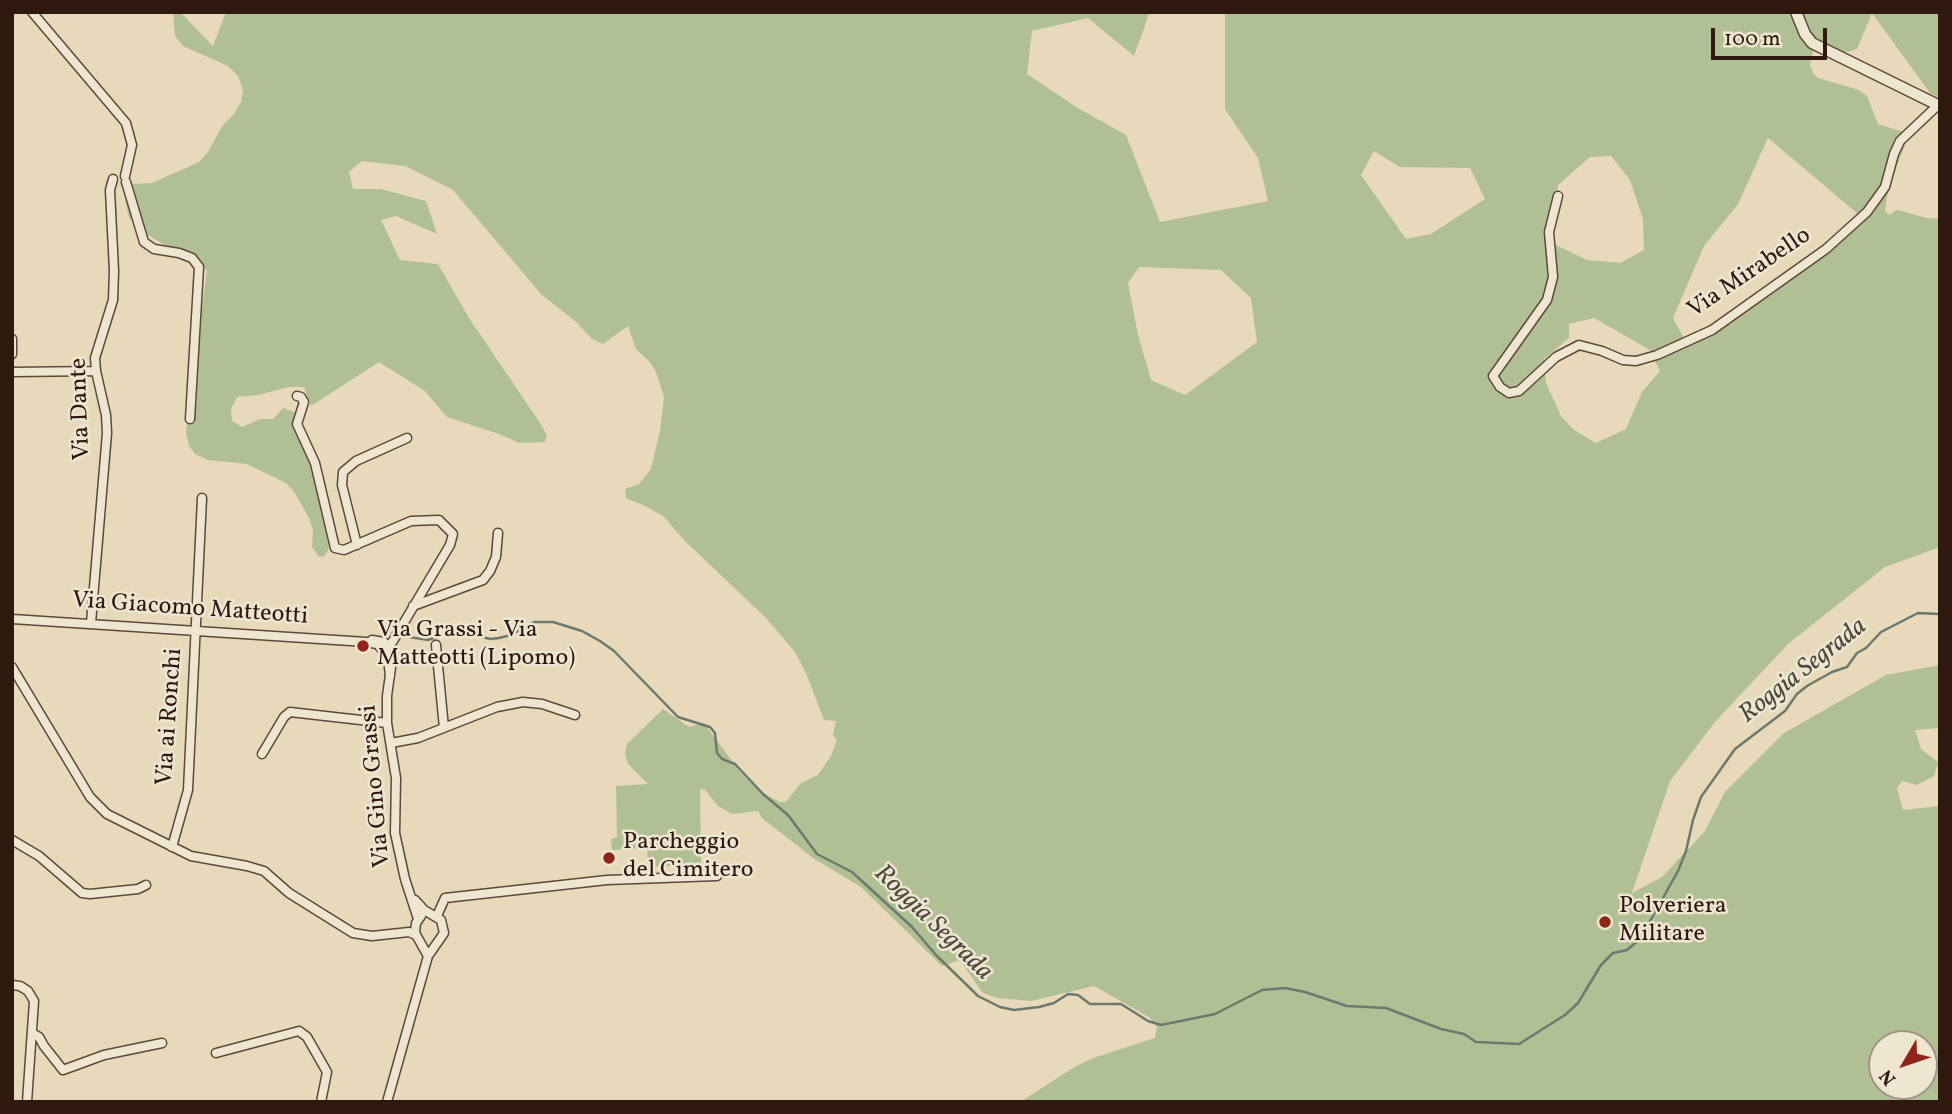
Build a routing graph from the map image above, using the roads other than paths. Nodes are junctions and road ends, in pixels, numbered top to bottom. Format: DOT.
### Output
graph roads {
  1 [pos="32,12"];
  2 [pos="1796,12"];
  3 [pos="1939,106"];
  4 [pos="121,182"];
  5 [pos="1558,196"];
  6 [pos="12,339"];
  7 [pos="12,354"];
  8 [pos="96,371"];
  9 [pos="12,372"];
  10 [pos="297,396"];
  11 [pos="190,419"];
  12 [pos="407,438"];
  13 [pos="202,498"];
  14 [pos="498,533"];
  15 [pos="357,545"];
  16 [pos="413,606"];
  17 [pos="12,619"];
  18 [pos="92,623"];
  19 [pos="196,630"];
  20 [pos="436,645"];
  21 [pos="387,649"];
  22 [pos="12,667"];
  23 [pos="575,715"];
  24 [pos="387,723"];
  25 [pos="444,728"];
  26 [pos="391,743"];
  27 [pos="262,754"];
  28 [pos="12,840"];
  29 [pos="172,847"];
  30 [pos="717,876"];
  31 [pos="146,885"];
  32 [pos="410,891"];
  33 [pos="434,915"];
  34 [pos="418,919"];
  35 [pos="415,934"];
  36 [pos="436,942"];
  37 [pos="428,956"];
  38 [pos="12,985"];
  39 [pos="32,1033"];
  40 [pos="162,1043"];
  41 [pos="216,1053"];
  42 [pos="27,1102"];
  43 [pos="321,1102"];
  44 [pos="387,1102"];
  1 -- 4 [label="street"];
  2 -- 3 [label="street, Via Mirabello"];
  3 -- 5 [label="street, Via Mirabello"];
  4 -- 8 [label="street, Via Dante"];
  4 -- 11 [label="street"];
  6 -- 7 [label="street"];
  8 -- 9 [label="street"];
  8 -- 18 [label="street, Via Dante"];
  10 -- 15 [label="street"];
  12 -- 15 [label="street"];
  13 -- 19 [label="street, Via ai Ronchi"];
  14 -- 16 [label="street"];
  15 -- 16 [label="street"];
  16 -- 21 [label="street"];
  17 -- 18 [label="street, Via Giacomo Matteotti"];
  18 -- 19 [label="street, Via Giacomo Matteotti"];
  19 -- 21 [label="street, Via Giacomo Matteotti"];
  19 -- 29 [label="street, Via ai Ronchi"];
  20 -- 25 [label="street"];
  21 -- 24 [label="street, Via Gino Grassi"];
  22 -- 29 [label="street"];
  23 -- 25 [label="street"];
  24 -- 26 [label="street, Via Gino Grassi"];
  24 -- 27 [label="street"];
  25 -- 26 [label="street"];
  26 -- 32 [label="street, Via Gino Grassi"];
  28 -- 31 [label="street"];
  29 -- 35 [label="street"];
  30 -- 33 [label="street"];
  32 -- 33 [label="street, Via Gino Grassi"];
  32 -- 34 [label="street, Via Gino Grassi"];
  33 -- 34 [label="street"];
  33 -- 36 [label="street"];
  34 -- 35 [label="street"];
  35 -- 36 [label="street"];
  35 -- 37 [label="street"];
  36 -- 37 [label="street"];
  37 -- 44 [label="street"];
  38 -- 39 [label="street"];
  39 -- 40 [label="street"];
  39 -- 42 [label="street"];
  41 -- 43 [label="street"];
}
